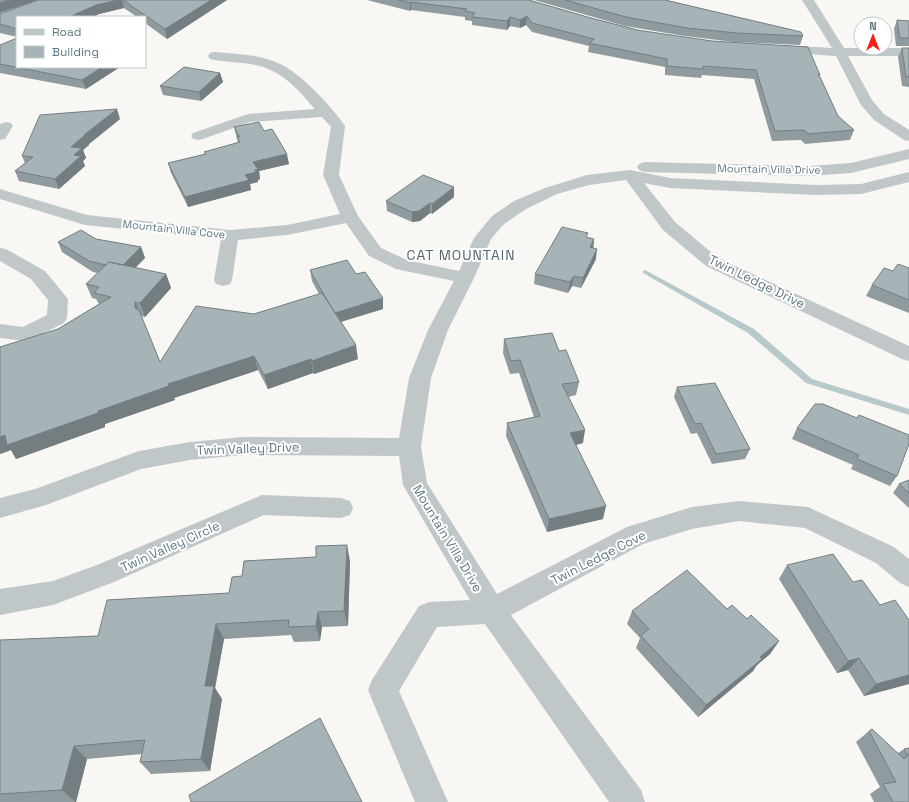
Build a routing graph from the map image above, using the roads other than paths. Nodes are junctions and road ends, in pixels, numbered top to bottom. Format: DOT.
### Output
graph roads {
  1 [pos="808,0"];
  2 [pos="767,48"];
  3 [pos="840,52"];
  4 [pos="909,52"];
  5 [pos="214,56"];
  6 [pos="326,112"];
  7 [pos="198,136"];
  8 [pos="909,136"];
  9 [pos="909,154"];
  10 [pos="630,175"];
  11 [pos="909,177"];
  12 [pos="0,194"];
  13 [pos="350,217"];
  14 [pos="230,235"];
  15 [pos="0,253"];
  16 [pos="465,278"];
  17 [pos="223,280"];
  18 [pos="0,331"];
  19 [pos="909,354"];
  20 [pos="409,447"];
  21 [pos="0,508"];
  22 [pos="341,508"];
  23 [pos="909,575"];
  24 [pos="0,602"];
  25 [pos="492,611"];
  26 [pos="432,802"];
  27 [pos="629,802"];
  1 -- 3 [label="street"];
  2 -- 3 [label="street"];
  3 -- 4 [label="street"];
  3 -- 8 [label="street"];
  5 -- 6 [label="street"];
  6 -- 7 [label="street"];
  6 -- 13 [label="street"];
  9 -- 10 [label="street, Mountain Villa Drive"];
  10 -- 11 [label="street, Mountain Villa Drive"];
  10 -- 16 [label="street, Mountain Villa Drive"];
  10 -- 19 [label="street, Twin Ledge Drive"];
  12 -- 14 [label="street, Mountain Villa Cove"];
  13 -- 14 [label="street, Mountain Villa Cove"];
  13 -- 16 [label="street"];
  14 -- 17 [label="street"];
  15 -- 18 [label="street"];
  16 -- 20 [label="street, Mountain Villa Drive"];
  20 -- 21 [label="street, Twin Valley Drive"];
  20 -- 25 [label="street, Mountain Villa Drive"];
  22 -- 24 [label="street, Twin Valley Circle"];
  23 -- 25 [label="street, Twin Ledge Cove"];
  25 -- 26 [label="street"];
  25 -- 27 [label="street, Mountain Villa Drive"];
}
